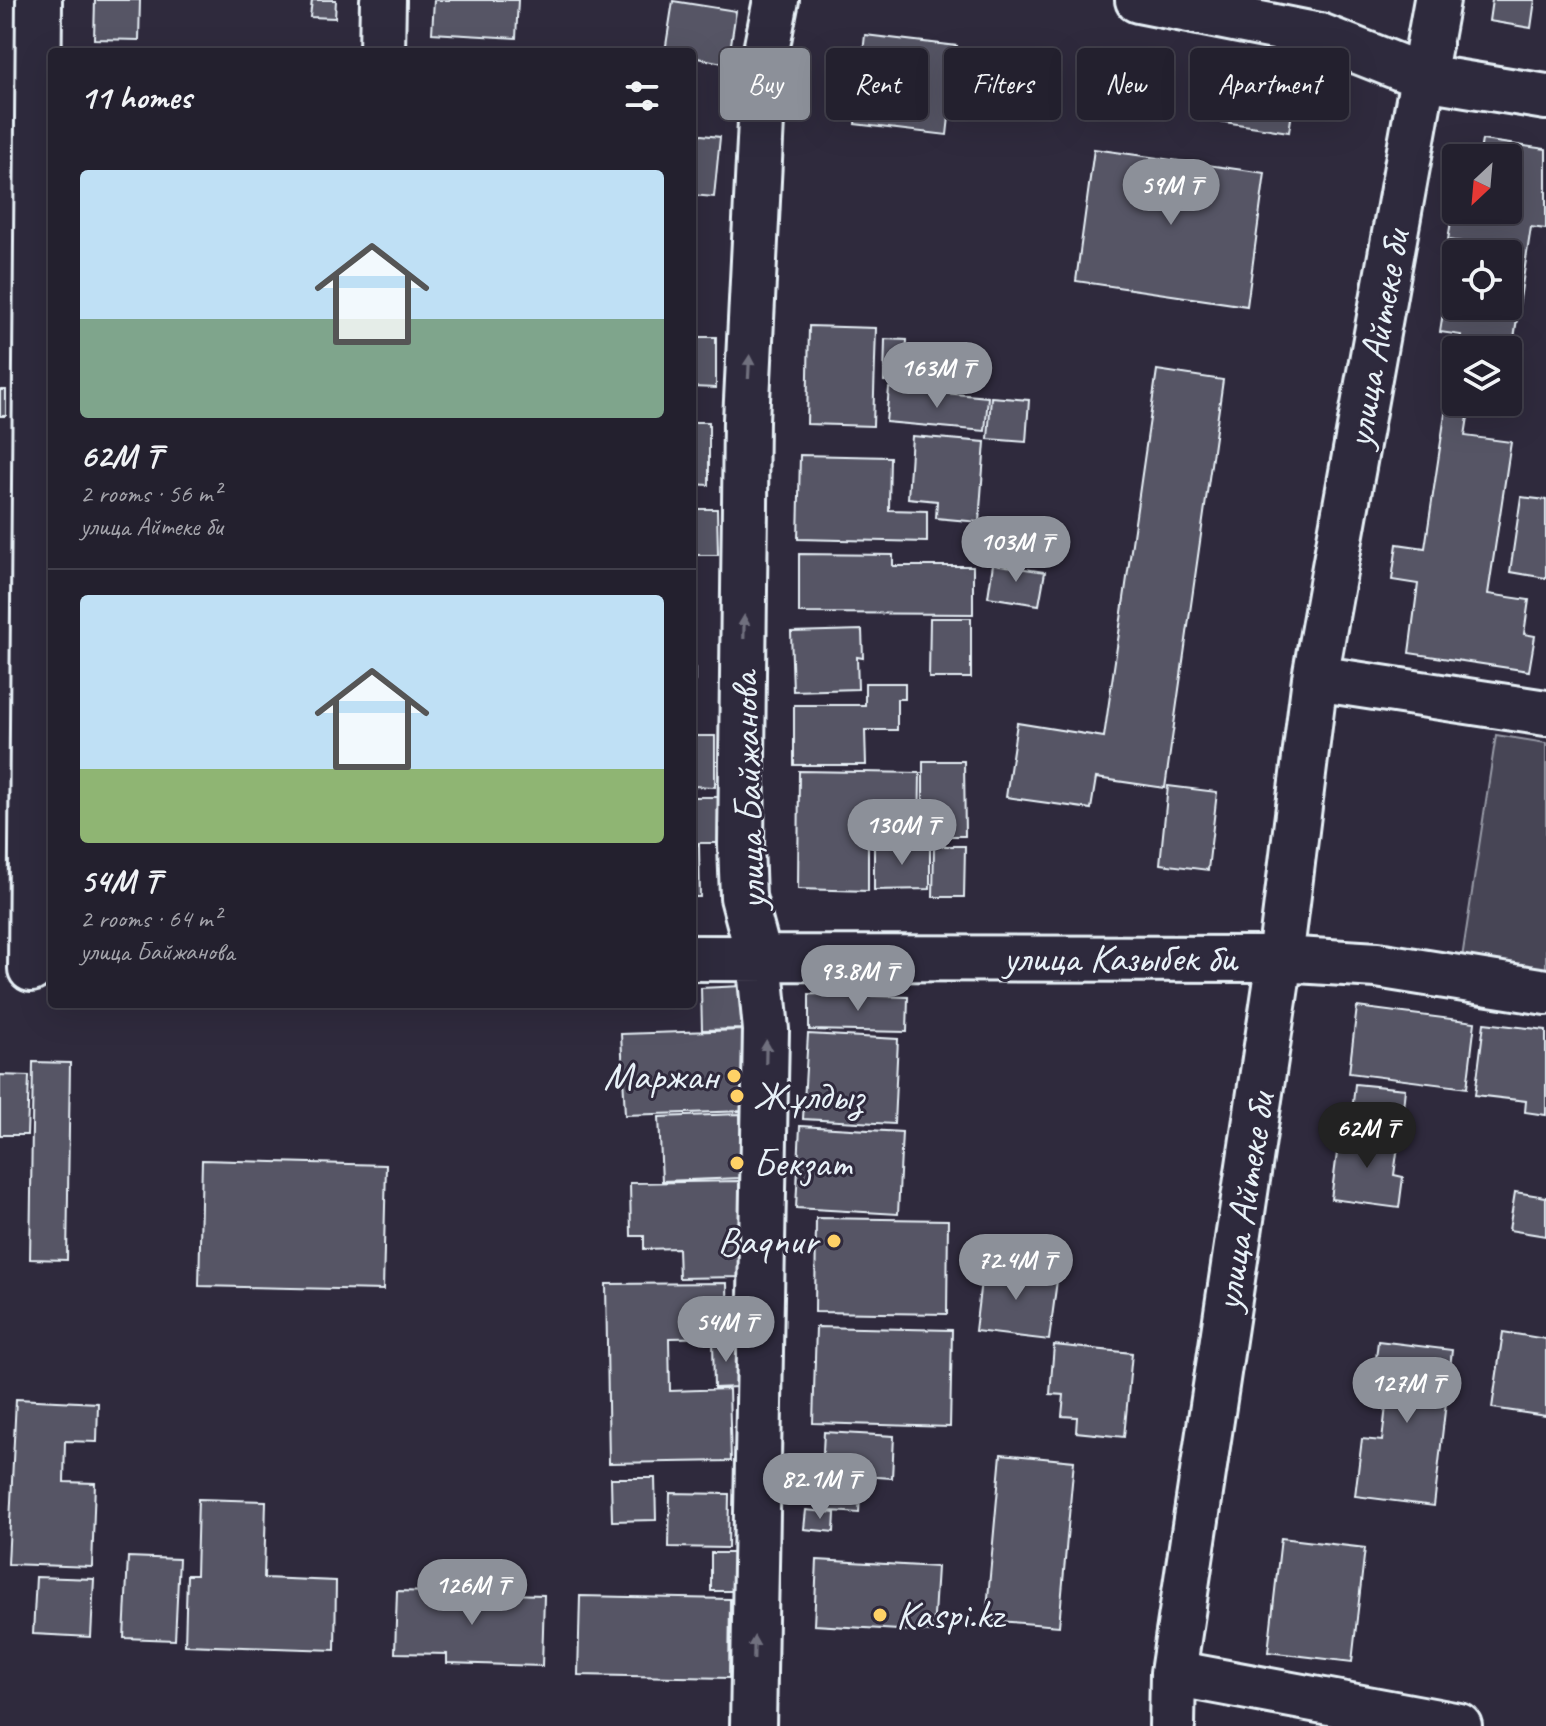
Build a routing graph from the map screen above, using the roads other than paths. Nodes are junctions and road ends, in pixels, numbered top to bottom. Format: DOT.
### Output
graph roads {
  1 [pos="39,0"];
  2 [pos="383,0"];
  3 [pos="776,0"];
  4 [pos="1138,0"];
  5 [pos="1437,0"];
  6 [pos="382,48"];
  7 [pos="1424,77"];
  8 [pos="1546,97"];
  9 [pos="1315,678"];
  10 [pos="1546,713"];
  11 [pos="759,957"];
  12 [pos="696,958"];
  13 [pos="1280,959"];
  14 [pos="28,969"];
  15 [pos="1546,992"];
  16 [pos="1173,1673"];
  17 [pos="753,1726"];
  18 [pos="1172,1726"];
  19 [pos="1459,1726"];
  1 -- 14 [label="street"];
  2 -- 6 [label="street"];
  11 -- 3 [label="street, улица Байжанова, one-way"];
  4 -- 7 [label="street"];
  5 -- 7 [label="street, улица Айтеке би"];
  7 -- 8 [label="street"];
  7 -- 9 [label="street, улица Айтеке би"];
  9 -- 10 [label="street"];
  9 -- 13 [label="street, улица Айтеке би"];
  11 -- 12 [label="street, улица Казыбек би"];
  11 -- 13 [label="street, улица Казыбек би"];
  17 -- 11 [label="street, улица Байжанова, one-way"];
  13 -- 15 [label="street, улица Казыбек би"];
  13 -- 16 [label="street, улица Айтеке би"];
  16 -- 18 [label="street, улица Айтеке би"];
  16 -- 19 [label="street"];
}
